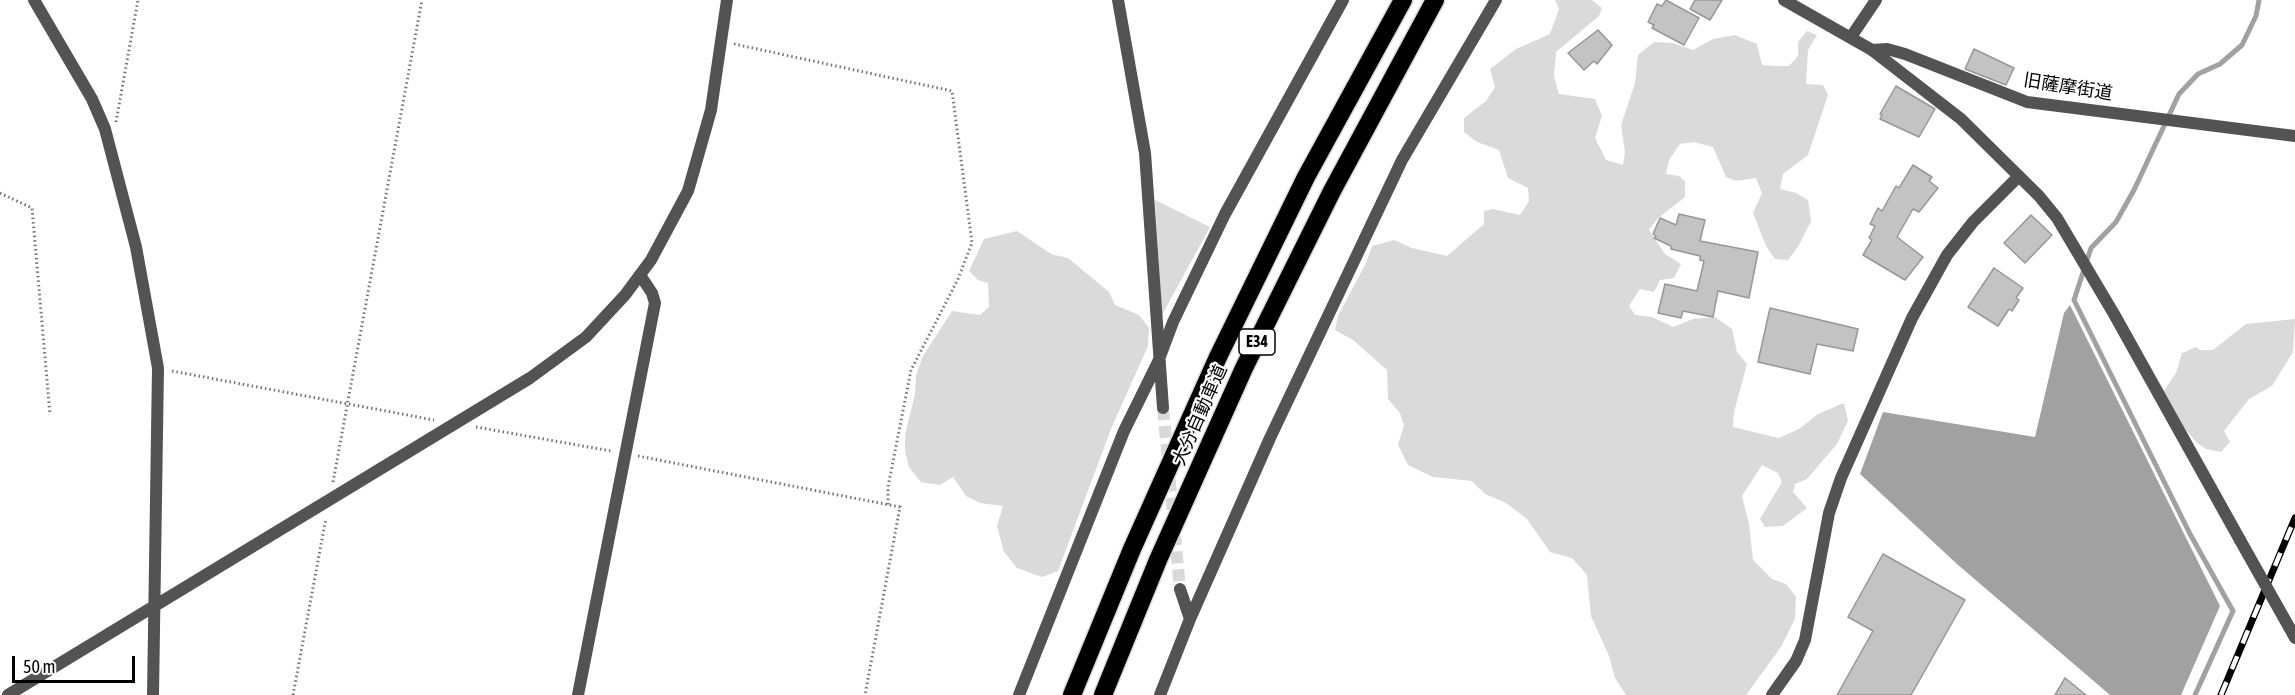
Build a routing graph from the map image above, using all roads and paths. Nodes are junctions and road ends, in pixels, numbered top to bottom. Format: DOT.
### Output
graph roads {
  1 [pos="33,0"];
  2 [pos="138,0"];
  3 [pos="422,0"];
  4 [pos="727,0"];
  5 [pos="1118,0"];
  6 [pos="1343,0"];
  7 [pos="1403,0"];
  8 [pos="1435,0"];
  9 [pos="1496,0"];
  10 [pos="1784,0"];
  11 [pos="1876,0"];
  12 [pos="1851,37"];
  13 [pos="721,42"];
  14 [pos="1872,50"];
  15 [pos="2295,136"];
  16 [pos="108,140"];
  17 [pos="2019,176"];
  18 [pos="0,193"];
  19 [pos="640,275"];
  20 [pos="1158,362"];
  21 [pos="158,368"];
  22 [pos="346,404"];
  23 [pos="1163,408"];
  24 [pos="50,415"];
  25 [pos="456,423"];
  26 [pos="626,454"];
  27 [pos="330,497"];
  28 [pos="888,505"];
  29 [pos="1180,589"];
  30 [pos="156,606"];
  31 [pos="1190,619"];
  32 [pos="2292,632"];
  33 [pos="7,693"];
  34 [pos="153,695"];
  35 [pos="294,695"];
  36 [pos="578,695"];
  37 [pos="865,695"];
  38 [pos="1019,695"];
  39 [pos="1072,695"];
  40 [pos="1103,695"];
  41 [pos="1160,695"];
  42 [pos="1772,695"];
  1 -- 16 [label="street"];
  2 -- 16 [label="path"];
  3 -- 22 [label="path"];
  4 -- 13 [label="street"];
  5 -- 20 [label="street"];
  6 -- 20 [label="street"];
  7 -- 39 [label="highway, 大分自動車道 / E34"];
  8 -- 40 [label="highway, 大分自動車道 / E34"];
  9 -- 31 [label="street"];
  10 -- 12 [label="street, 旧薩摩街道"];
  11 -- 12 [label="street"];
  12 -- 14 [label="street, 旧薩摩街道"];
  13 -- 19 [label="street"];
  13 -- 28 [label="path"];
  14 -- 15 [label="street, 旧薩摩街道"];
  14 -- 17 [label="street"];
  16 -- 21 [label="street"];
  17 -- 32 [label="street, bridge"];
  17 -- 42 [label="street"];
  18 -- 24 [label="path"];
  19 -- 25 [label="street"];
  19 -- 26 [label="street"];
  20 -- 23 [label="street"];
  20 -- 38 [label="street"];
  21 -- 22 [label="path"];
  21 -- 30 [label="street"];
  22 -- 25 [label="path"];
  22 -- 27 [label="path"];
  25 -- 26 [label="path"];
  25 -- 27 [label="street"];
  26 -- 28 [label="path"];
  26 -- 36 [label="street"];
  27 -- 30 [label="street"];
  27 -- 35 [label="path"];
  28 -- 37 [label="path"];
  29 -- 31 [label="street"];
  30 -- 33 [label="street"];
  30 -- 34 [label="street"];
  31 -- 41 [label="street"];
}
